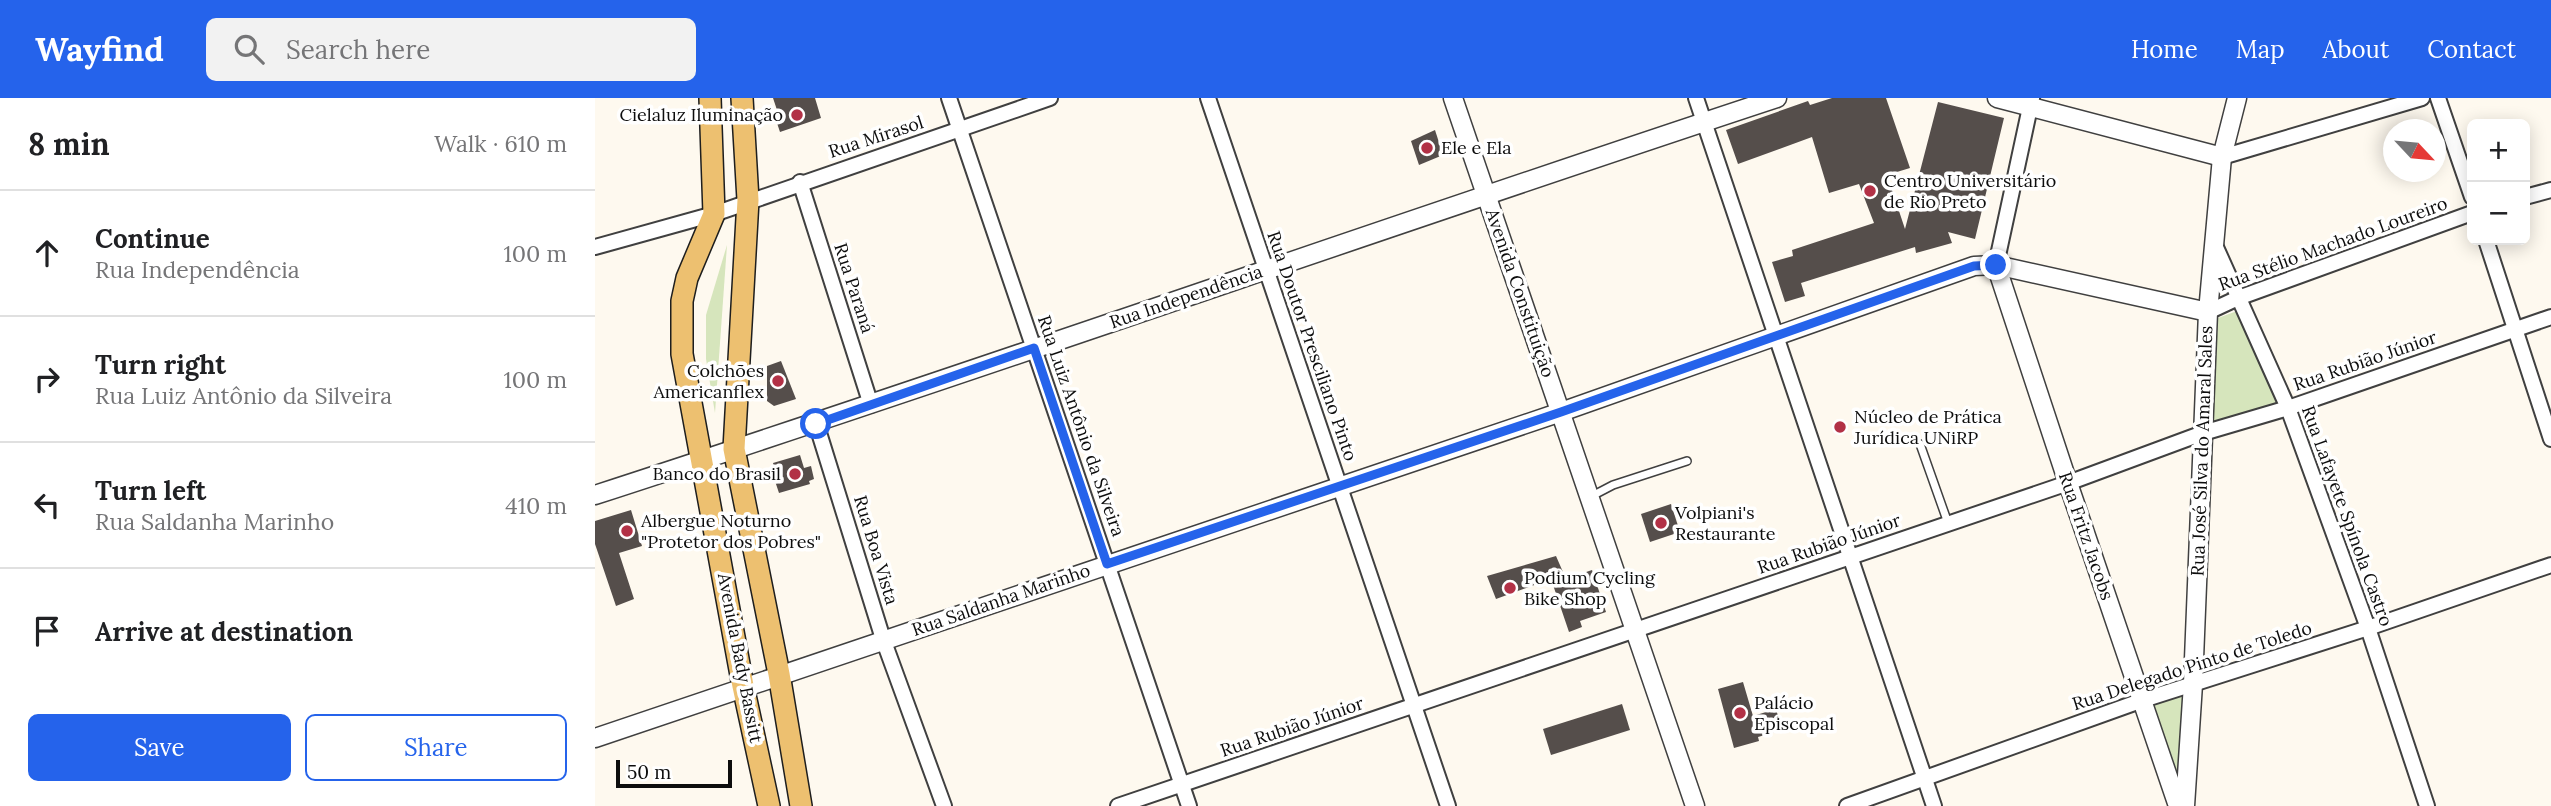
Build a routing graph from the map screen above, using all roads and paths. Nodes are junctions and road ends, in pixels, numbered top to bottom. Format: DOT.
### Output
graph roads {
  1 [pos="710,98"];
  2 [pos="742,98"];
  3 [pos="949,98"];
  4 [pos="1050,98"];
  5 [pos="1207,98"];
  6 [pos="1453,98"];
  7 [pos="1696,98"];
  8 [pos="1777,98"];
  9 [pos="1997,98"];
  10 [pos="2237,98"];
  11 [pos="2422,98"];
  12 [pos="2438,98"];
  13 [pos="2031,102"];
  14 [pos="1704,122"];
  15 [pos="960,129"];
  16 [pos="2222,158"];
  17 [pos="800,182"];
  18 [pos="2467,182"];
  19 [pos="2551,190"];
  20 [pos="1487,195"];
  21 [pos="2530,196"];
  22 [pos="748,200"];
  23 [pos="714,214"];
  24 [pos="2467,215"];
  25 [pos="2215,245"];
  26 [pos="2488,245"];
  27 [pos="595,247"];
  28 [pos="1996,265"];
  29 [pos="1266,270"];
  30 [pos="2238,298"];
  31 [pos="2208,312"];
  32 [pos="2551,317"];
  33 [pos="2515,329"];
  34 [pos="1774,335"];
  35 [pos="1034,348"];
  36 [pos="871,405"];
  37 [pos="2288,408"];
  38 [pos="1561,412"];
  39 [pos="816,424"];
  40 [pos="2203,433"];
  41 [pos="2551,439"];
  42 [pos="1920,444"];
  43 [pos="734,449"];
  44 [pos="702,460"];
  45 [pos="1687,461"];
  46 [pos="2068,483"];
  47 [pos="1339,486"];
  48 [pos="595,495"];
  49 [pos="1589,497"];
  50 [pos="1948,523"];
  51 [pos="1848,557"];
  52 [pos="1107,564"];
  53 [pos="2551,565"];
  54 [pos="2368,628"];
  55 [pos="1635,630"];
  56 [pos="883,639"];
  57 [pos="779,674"];
  58 [pos="2193,684"];
  59 [pos="743,686"];
  60 [pos="2143,700"];
  61 [pos="1414,705"];
  62 [pos="595,738"];
  63 [pos="1924,778"];
  64 [pos="1182,784"];
  65 [pos="769,806"];
  66 [pos="801,806"];
  67 [pos="944,806"];
  68 [pos="1118,806"];
  69 [pos="1189,806"];
  70 [pos="1448,806"];
  71 [pos="1695,806"];
  72 [pos="1847,806"];
  73 [pos="1934,806"];
  74 [pos="2178,806"];
  75 [pos="2185,806"];
  76 [pos="2427,806"];
  1 -- 23 [label="main road, Avenida Bady Bassitt"];
  2 -- 22 [label="main road, Avenida Bady Bassitt"];
  3 -- 15 [label="street, Rua Luiz Antônio da Silveira"];
  4 -- 15 [label="street, Rua Mirasol"];
  5 -- 29 [label="street, Rua Doutor Presciliano Pinto"];
  6 -- 20 [label="street, Avenida Constituição"];
  7 -- 14 [label="street"];
  8 -- 14 [label="street, Rua Independência"];
  9 -- 13 [label="street"];
  10 -- 16 [label="street, Rua José Silva do Amaral Sales"];
  11 -- 16 [label="street"];
  12 -- 18 [label="street"];
  13 -- 16 [label="street"];
  13 -- 28 [label="street"];
  14 -- 20 [label="street, Rua Independência"];
  14 -- 34 [label="street"];
  15 -- 17 [label="street, Rua Mirasol"];
  15 -- 35 [label="street, Rua Luiz Antônio da Silveira"];
  16 -- 25 [label="street, Rua José Silva do Amaral Sales"];
  17 -- 22 [label="street, Rua Mirasol"];
  17 -- 36 [label="street, Rua Paraná"];
  19 -- 21 [label="street"];
  20 -- 29 [label="street, Rua Independência"];
  20 -- 38 [label="street, Avenida Constituição"];
  22 -- 23 [label="street, Rua Mirasol"];
  22 -- 43 [label="main road, Avenida Bady Bassitt"];
  23 -- 27 [label="street, Rua Mirasol"];
  23 -- 44 [label="main road, Avenida Bady Bassitt"];
  24 -- 30 [label="street, Rua Stélio Machado Loureiro"];
  25 -- 30 [label="street, Rua Lafayete Spínola Castro"];
  25 -- 31 [label="street, Rua José Silva do Amaral Sales"];
  26 -- 33 [label="street"];
  28 -- 31 [label="street, Rua Saldanha Marinho"];
  28 -- 34 [label="street, Rua Saldanha Marinho"];
  28 -- 46 [label="street, Rua Fritz Jacobs"];
  29 -- 35 [label="street, Rua Independência"];
  29 -- 47 [label="street, Rua Doutor Presciliano Pinto"];
  30 -- 31 [label="street, Rua Stélio Machado Loureiro"];
  30 -- 37 [label="street, Rua Lafayete Spínola Castro"];
  31 -- 40 [label="street, Rua José Silva do Amaral Sales"];
  32 -- 33 [label="street, Rua Rubião Júnior"];
  33 -- 37 [label="street, Rua Rubião Júnior"];
  33 -- 41 [label="street"];
  34 -- 38 [label="street, Rua Saldanha Marinho"];
  34 -- 51 [label="street"];
  35 -- 36 [label="street, Rua Independência"];
  35 -- 52 [label="street, Rua Luiz Antônio da Silveira"];
  36 -- 39 [label="street, Rua Independência"];
  37 -- 40 [label="street, Rua Rubião Júnior"];
  37 -- 54 [label="street, Rua Lafayete Spínola Castro"];
  38 -- 47 [label="street, Rua Saldanha Marinho"];
  38 -- 49 [label="street, Avenida Constituição"];
  39 -- 43 [label="street, Rua Independência"];
  39 -- 56 [label="street, Rua Boa Vista"];
  40 -- 46 [label="street, Rua Rubião Júnior"];
  40 -- 58 [label="street, Rua José Silva do Amaral Sales"];
  42 -- 50 [label="lane"];
  43 -- 44 [label="street, Rua Independência"];
  43 -- 57 [label="main road, Avenida Bady Bassitt"];
  44 -- 48 [label="street, Rua Independência"];
  44 -- 59 [label="main road, Avenida Bady Bassitt"];
  45 -- 49 [label="lane"];
  46 -- 50 [label="street, Rua Rubião Júnior"];
  46 -- 60 [label="street, Rua Fritz Jacobs"];
  47 -- 52 [label="street, Rua Saldanha Marinho"];
  47 -- 61 [label="street, Rua Doutor Presciliano Pinto"];
  49 -- 55 [label="street, Avenida Constituição"];
  50 -- 51 [label="street, Rua Rubião Júnior"];
  51 -- 55 [label="street, Rua Rubião Júnior"];
  51 -- 63 [label="street"];
  52 -- 56 [label="street, Rua Saldanha Marinho"];
  52 -- 64 [label="street, Rua Luiz Antônio da Silveira"];
  53 -- 54 [label="street, Rua Delegado Pinto de Toledo"];
  54 -- 58 [label="street, Rua Delegado Pinto de Toledo"];
  54 -- 76 [label="street, Rua Lafayete Spínola Castro"];
  55 -- 61 [label="street, Rua Rubião Júnior"];
  55 -- 71 [label="street, Avenida Constituição"];
  56 -- 57 [label="street, Rua Saldanha Marinho"];
  56 -- 67 [label="street, Rua Boa Vista"];
  57 -- 59 [label="street, Rua Saldanha Marinho"];
  57 -- 66 [label="main road, Avenida Bady Bassitt"];
  58 -- 60 [label="street, Rua Delegado Pinto de Toledo"];
  58 -- 75 [label="street, Rua José Silva do Amaral Sales"];
  59 -- 62 [label="street, Rua Saldanha Marinho"];
  59 -- 65 [label="main road, Avenida Bady Bassitt"];
  60 -- 63 [label="street, Rua Delegado Pinto de Toledo"];
  60 -- 74 [label="street, Rua Fritz Jacobs"];
  61 -- 64 [label="street, Rua Rubião Júnior"];
  61 -- 70 [label="street, Rua Doutor Presciliano Pinto"];
  63 -- 72 [label="street, Rua Delegado Pinto de Toledo"];
  63 -- 73 [label="street"];
  64 -- 68 [label="street, Rua Rubião Júnior"];
  64 -- 69 [label="street, Rua Luiz Antônio da Silveira"];
}
